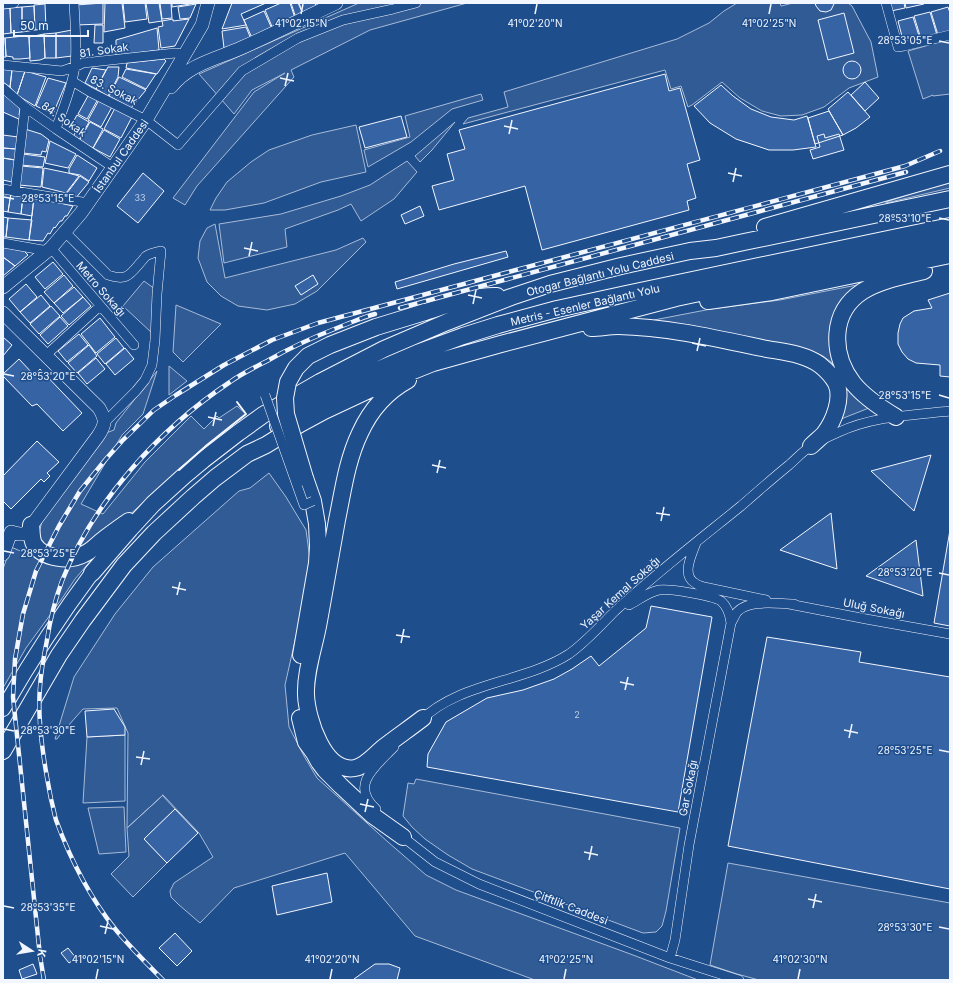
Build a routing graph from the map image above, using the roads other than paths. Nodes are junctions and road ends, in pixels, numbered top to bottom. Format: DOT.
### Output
graph roads {
  1 [pos="14,3"];
  2 [pos="74,3"];
  3 [pos="208,3"];
  4 [pos="336,3"];
  5 [pos="416,3"];
  6 [pos="886,3"];
  7 [pos="3,4"];
  8 [pos="202,25"];
  9 [pos="950,35"];
  10 [pos="185,54"];
  11 [pos="207,61"];
  12 [pos="3,65"];
  13 [pos="75,66"];
  14 [pos="72,81"];
  15 [pos="3,88"];
  16 [pos="24,107"];
  17 [pos="146,120"];
  18 [pos="56,129"];
  19 [pos="114,168"];
  20 [pos="950,174"];
  21 [pos="3,189"];
  22 [pos="15,192"];
  23 [pos="950,199"];
  24 [pos="88,204"];
  25 [pos="950,226"];
  26 [pos="65,232"];
  27 [pos="950,240"];
  28 [pos="3,243"];
  29 [pos="49,250"];
  30 [pos="690,251"];
  31 [pos="950,255"];
  32 [pos="950,265"];
  33 [pos="3,287"];
  34 [pos="511,297"];
  35 [pos="100,306"];
  36 [pos="3,313"];
  37 [pos="590,321"];
  38 [pos="544,332"];
  39 [pos="134,344"];
  40 [pos="45,356"];
  41 [pos="450,358"];
  42 [pos="265,395"];
  43 [pos="950,411"];
  44 [pos="896,416"];
  45 [pos="105,422"];
  46 [pos="811,446"];
  47 [pos="247,454"];
  48 [pos="313,501"];
  49 [pos="153,504"];
  50 [pos="31,525"];
  51 [pos="7,530"];
  52 [pos="697,542"];
  53 [pos="3,554"];
  54 [pos="92,574"];
  55 [pos="794,604"];
  56 [pos="615,611"];
  57 [pos="731,623"];
  58 [pos="312,626"];
  59 [pos="950,634"];
  60 [pos="21,677"];
  61 [pos="3,700"];
  62 [pos="3,709"];
  63 [pos="423,718"];
  64 [pos="311,738"];
  65 [pos="3,751"];
  66 [pos="403,837"];
  67 [pos="670,958"];
  68 [pos="739,980"];
  1 -- 7 [label="street"];
  2 -- 13 [label="street"];
  3 -- 8 [label="main road, İstanbul Caddesi"];
  4 -- 11 [label="main road"];
  5 -- 17 [label="street, 83. Sokak"];
  6 -- 9 [label="street"];
  8 -- 10 [label="main road, İstanbul Caddesi"];
  8 -- 11 [label="main road"];
  10 -- 13 [label="street, 81. Sokak"];
  10 -- 17 [label="main road, İstanbul Caddesi"];
  11 -- 17 [label="main road"];
  12 -- 13 [label="street, 81. Sokak"];
  13 -- 14 [label="street"];
  14 -- 17 [label="street, 83. Sokak"];
  14 -- 18 [label="street"];
  15 -- 16 [label="street, 84. Sokak"];
  16 -- 18 [label="street, 84. Sokak"];
  16 -- 22 [label="street"];
  17 -- 19 [label="main road, İstanbul Caddesi"];
  18 -- 19 [label="street, 84. Sokak"];
  19 -- 24 [label="main road, İstanbul Caddesi"];
  20 -- 30 [label="highway"];
  21 -- 22 [label="street"];
  22 -- 24 [label="street"];
  23 -- 30 [label="highway"];
  24 -- 26 [label="main road, İstanbul Caddesi"];
  25 -- 47 [label="highway, Metris - Esenler Bağlantı Yolu"];
  26 -- 29 [label="main road, İstanbul Caddesi"];
  26 -- 45 [label="street"];
  27 -- 37 [label="highway"];
  28 -- 29 [label="street"];
  29 -- 33 [label="main road, İstanbul Caddesi"];
  29 -- 35 [label="street, Metro Sokağı"];
  30 -- 34 [label="highway, Otogar Bağlantı Yolu Caddesi"];
  31 -- 37 [label="highway"];
  32 -- 44 [label="highway"];
  34 -- 48 [label="highway, bridge"];
  34 -- 49 [label="highway, Otogar Bağlantı Yolu Caddesi"];
  35 -- 39 [label="street, Metro Sokağı"];
  35 -- 40 [label="street"];
  36 -- 40 [label="main road"];
  37 -- 38 [label="highway"];
  38 -- 41 [label="highway"];
  38 -- 46 [label="highway"];
  40 -- 45 [label="main road"];
  41 -- 47 [label="highway"];
  41 -- 58 [label="highway"];
  42 -- 48 [label="street, bridge"];
  43 -- 44 [label="street"];
  44 -- 46 [label="street"];
  45 -- 50 [label="main road"];
  46 -- 52 [label="street, Yaşar Kemal Sokağı"];
  47 -- 65 [label="highway"];
  48 -- 58 [label="highway"];
  49 -- 50 [label="highway"];
  49 -- 54 [label="highway"];
  50 -- 51 [label="main road"];
  51 -- 53 [label="main road"];
  52 -- 55 [label="street"];
  52 -- 56 [label="street, Yaşar Kemal Sokağı"];
  54 -- 60 [label="main road"];
  55 -- 57 [label="street"];
  55 -- 59 [label="street, Uluğ Sokağı"];
  56 -- 57 [label="street"];
  56 -- 63 [label="street, Yaşar Kemal Sokağı"];
  57 -- 67 [label="street, Gar Sokağı"];
  58 -- 64 [label="highway"];
  60 -- 61 [label="main road"];
  60 -- 62 [label="main road"];
  63 -- 64 [label="highway"];
  63 -- 66 [label="street, Yaşar Kemal Sokağı"];
  64 -- 66 [label="highway"];
  66 -- 67 [label="street, Çitftlik Caddesi"];
  67 -- 68 [label="street, Çitftlik Caddesi"];
}
